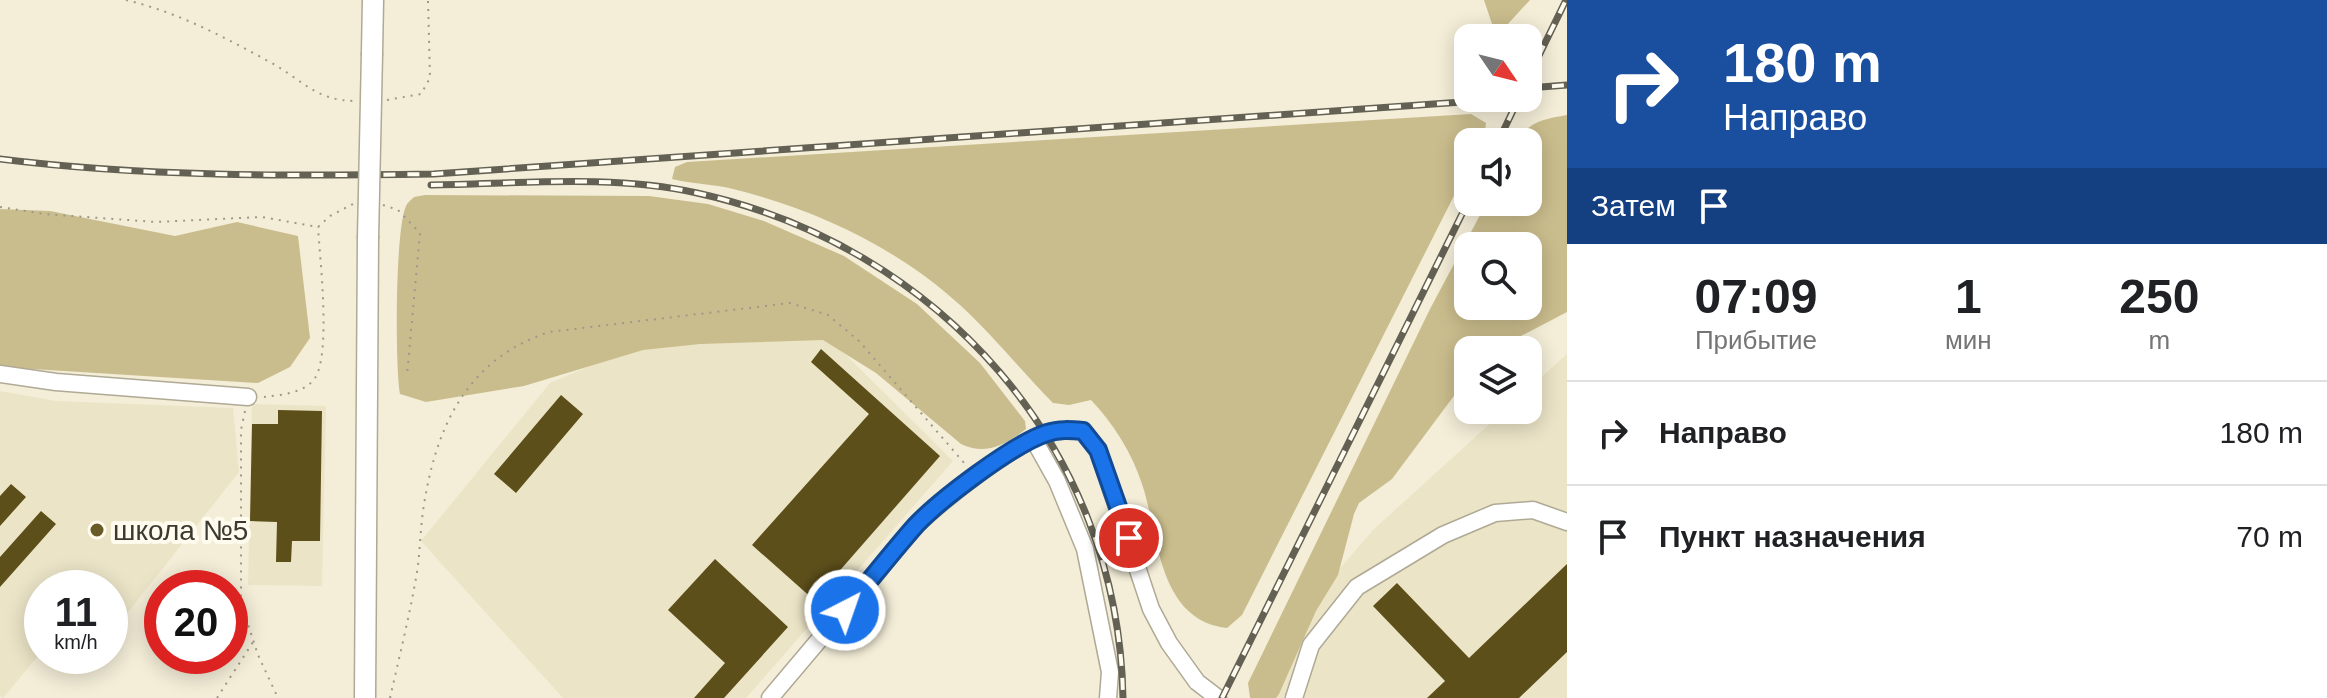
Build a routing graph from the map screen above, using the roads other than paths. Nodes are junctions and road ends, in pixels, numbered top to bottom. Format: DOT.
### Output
graph roads {
  1 [pos="373,0"];
  2 [pos="0,374"];
  3 [pos="248,397"];
  4 [pos="1034,440"];
  5 [pos="1567,522"];
  6 [pos="365,698"];
  7 [pos="770,698"];
  8 [pos="1108,698"];
  9 [pos="1218,698"];
  10 [pos="1294,698"];
  1 -- 6 [label="main road, bridge"];
  2 -- 3 [label="street"];
  4 -- 7 [label="street"];
  4 -- 8 [label="street"];
  4 -- 9 [label="street"];
  5 -- 10 [label="street"];
}
